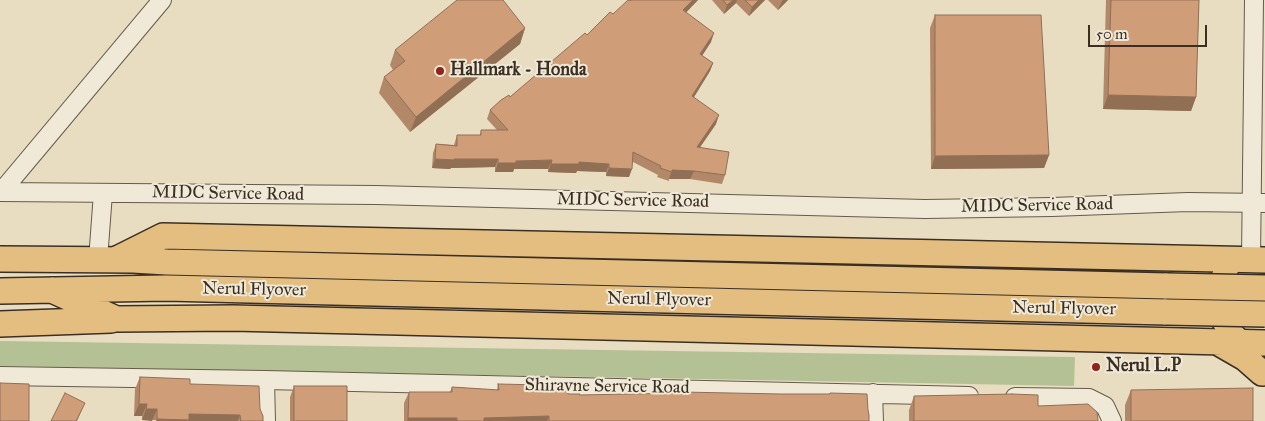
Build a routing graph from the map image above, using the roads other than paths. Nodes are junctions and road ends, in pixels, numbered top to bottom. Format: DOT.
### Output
graph roads {
  1 [pos="162,0"];
  2 [pos="1254,0"];
  3 [pos="1,192"];
  4 [pos="103,193"];
  5 [pos="1258,203"];
  6 [pos="0,259"];
  7 [pos="1250,259"];
  8 [pos="106,260"];
  9 [pos="1265,288"];
  10 [pos="52,290"];
  11 [pos="0,291"];
  12 [pos="1265,314"];
  13 [pos="116,320"];
  14 [pos="0,324"];
  15 [pos="1215,342"];
  16 [pos="1253,342"];
  17 [pos="0,376"];
  18 [pos="1264,376"];
  19 [pos="265,380"];
  20 [pos="873,393"];
  21 [pos="981,396"];
  22 [pos="1001,396"];
  23 [pos="266,421"];
  24 [pos="874,421"];
  25 [pos="1112,421"];
  1 -- 3 [label="street"];
  2 -- 5 [label="street"];
  3 -- 4 [label="street, MIDC Service Road"];
  4 -- 5 [label="street, MIDC Service Road"];
  4 -- 8 [label="street"];
  5 -- 7 [label="street"];
  6 -- 8 [label="highway, Nerul Flyover"];
  7 -- 8 [label="highway"];
  7 -- 16 [label="main road"];
  8 -- 9 [label="highway, Nerul Flyover, bridge"];
  10 -- 11 [label="highway, Nerul Flyover"];
  10 -- 12 [label="highway, Nerul Flyover, bridge"];
  10 -- 13 [label="highway"];
  13 -- 14 [label="highway"];
  13 -- 15 [label="highway"];
  15 -- 16 [label="highway"];
  15 -- 18 [label="highway"];
  16 -- 18 [label="main road"];
  17 -- 19 [label="street, Shiravne Service Road"];
  19 -- 20 [label="street, Shiravne Service Road"];
  19 -- 23 [label="street"];
  20 -- 21 [label="street, Shiravne Service Road"];
  20 -- 24 [label="street"];
  22 -- 25 [label="street"];
}
